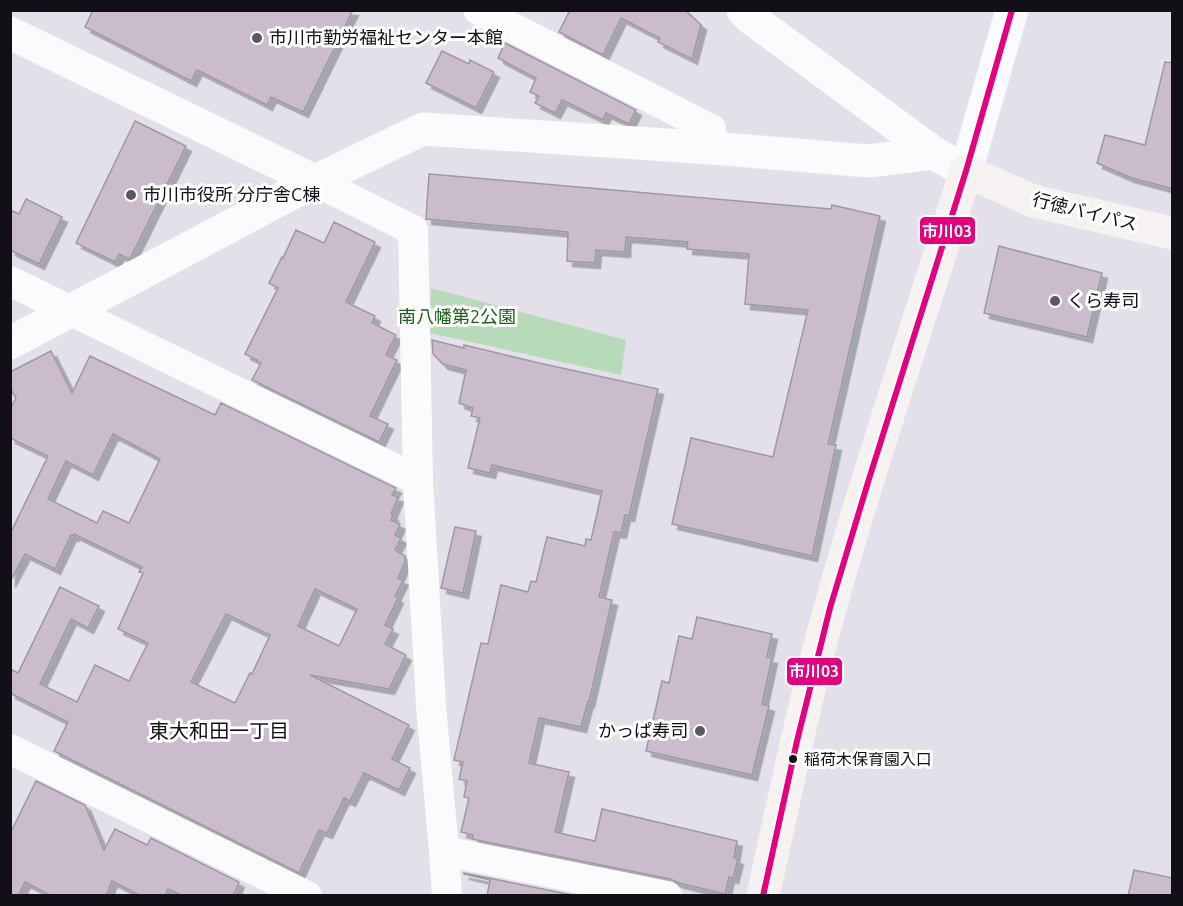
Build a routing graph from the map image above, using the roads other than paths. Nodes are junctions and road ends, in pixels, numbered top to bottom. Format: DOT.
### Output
graph roads {
  1 [pos="478,10"];
  2 [pos="743,10"];
  3 [pos="1012,10"];
  4 [pos="10,33"];
  5 [pos="712,148"];
  6 [pos="934,153"];
  7 [pos="966,171"];
  8 [pos="315,181"];
  9 [pos="1173,233"];
  10 [pos="10,281"];
  11 [pos="72,310"];
  12 [pos="10,343"];
  13 [pos="418,480"];
  14 [pos="10,749"];
  15 [pos="444,851"];
  16 [pos="307,896"];
  17 [pos="447,896"];
  18 [pos="667,896"];
  19 [pos="763,896"];
  1 -- 5 [label="street"];
  2 -- 6 [label="street"];
  3 -- 7 [label="street"];
  4 -- 8 [label="street"];
  5 -- 6 [label="street"];
  5 -- 8 [label="street"];
  6 -- 7 [label="street"];
  7 -- 9 [label="main road, 行徳バイパス"];
  7 -- 19 [label="main road"];
  8 -- 11 [label="street"];
  8 -- 13 [label="street"];
  10 -- 11 [label="street"];
  11 -- 12 [label="street"];
  11 -- 13 [label="street"];
  13 -- 15 [label="street"];
  14 -- 16 [label="street"];
  15 -- 17 [label="street"];
  15 -- 18 [label="street"];
}
